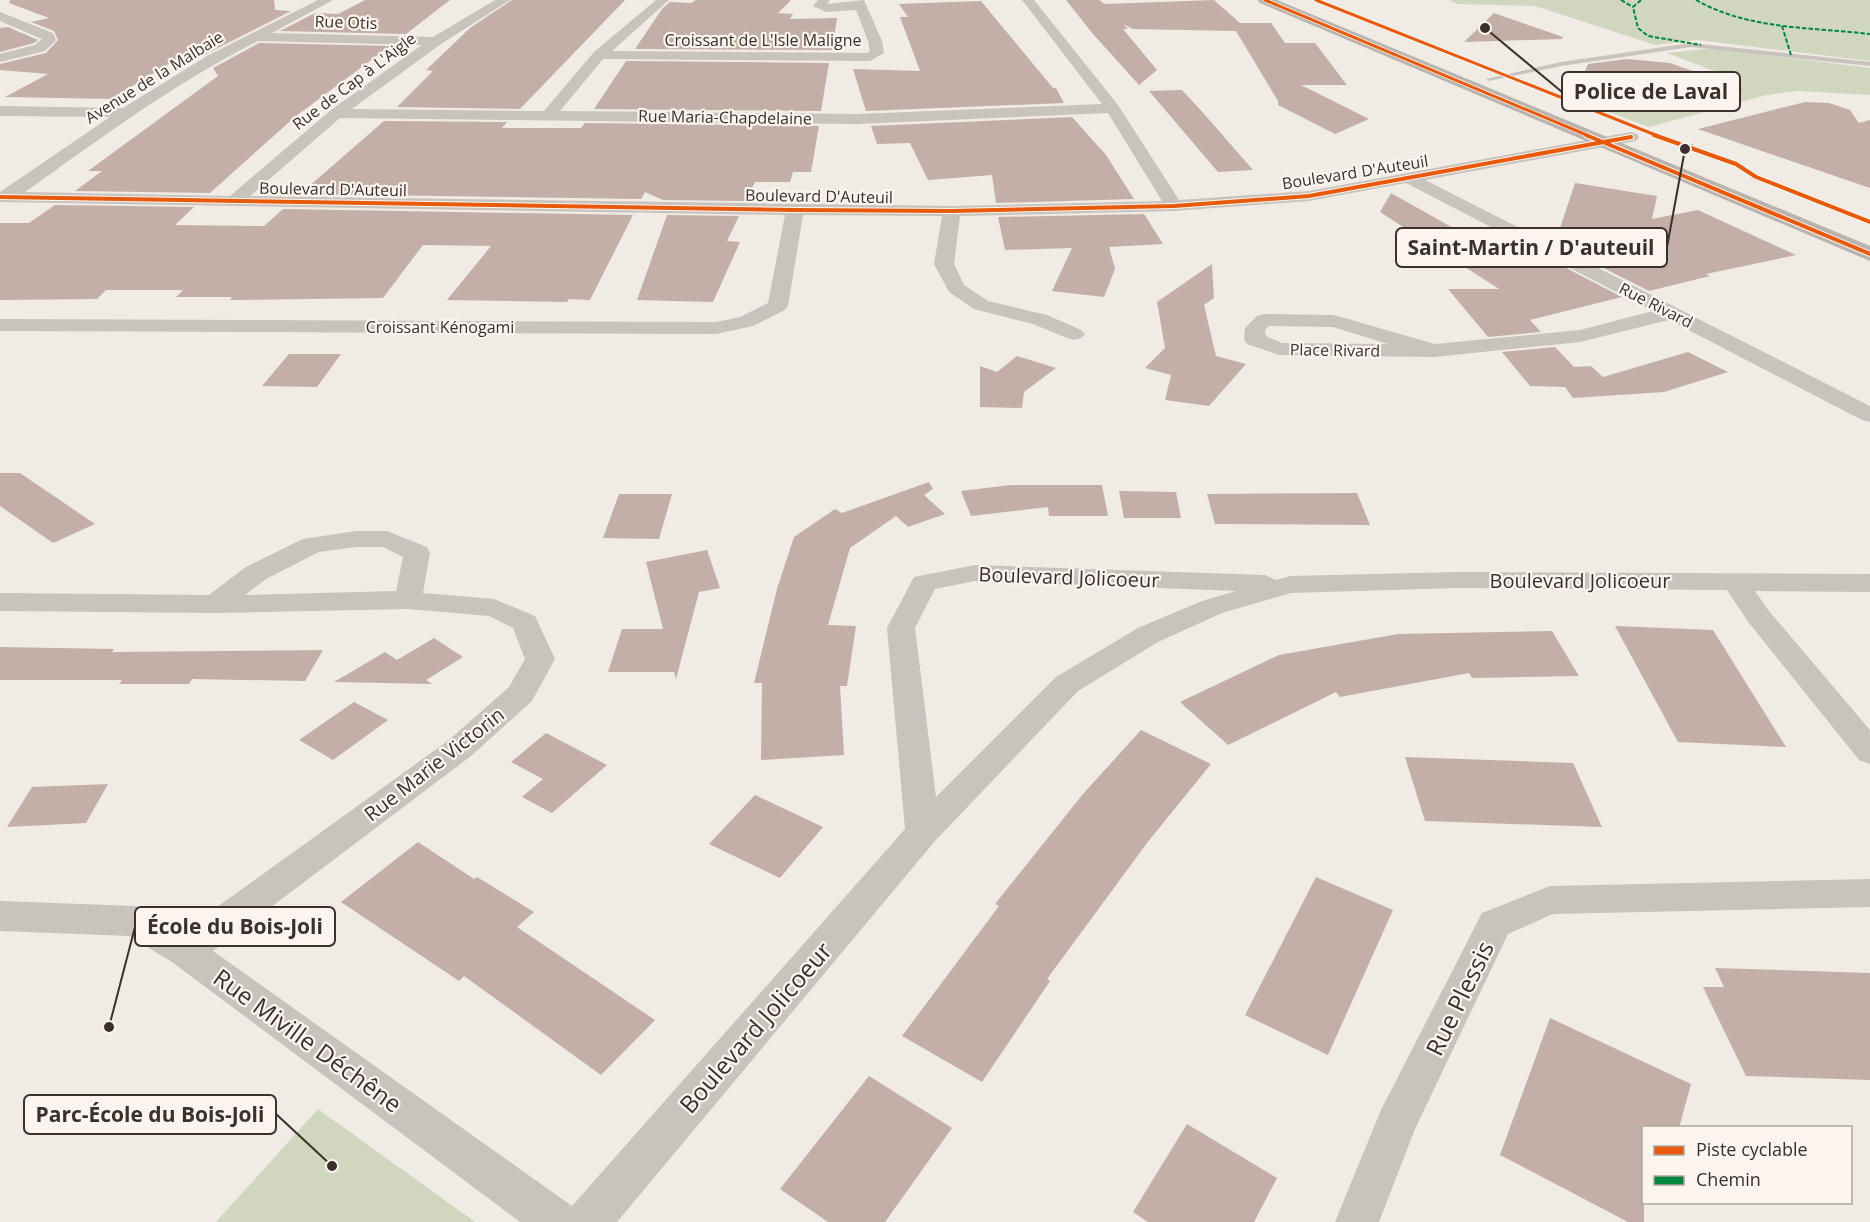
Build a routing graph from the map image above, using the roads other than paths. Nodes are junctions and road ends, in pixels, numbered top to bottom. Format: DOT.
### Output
graph roads {
  1 [pos="504,0"];
  2 [pos="663,0"];
  3 [pos="824,0"];
  4 [pos="1028,0"];
  5 [pos="1265,0"];
  6 [pos="1299,0"];
  7 [pos="296,1"];
  8 [pos="323,2"];
  9 [pos="860,3"];
  10 [pos="0,16"];
  11 [pos="254,36"];
  12 [pos="1389,38"];
  13 [pos="436,41"];
  14 [pos="1366,42"];
  15 [pos="599,55"];
  16 [pos="0,58"];
  17 [pos="1870,64"];
  18 [pos="1490,79"];
  19 [pos="1472,88"];
  20 [pos="1113,108"];
  21 [pos="0,111"];
  22 [pos="126,113"];
  23 [pos="336,113"];
  24 [pos="549,114"];
  25 [pos="1632,137"];
  26 [pos="1604,143"];
  27 [pos="1409,178"];
  28 [pos="3,197"];
  29 [pos="234,201"];
  30 [pos="1174,206"];
  31 [pos="795,210"];
  32 [pos="952,211"];
  33 [pos="1870,233"];
  34 [pos="1870,254"];
  35 [pos="1670,313"];
  36 [pos="0,325"];
  37 [pos="1074,334"];
  38 [pos="1434,351"];
  39 [pos="1870,415"];
  40 [pos="1735,581"];
  41 [pos="1870,583"];
  42 [pos="1290,585"];
  43 [pos="408,600"];
  44 [pos="0,602"];
  45 [pos="215,604"];
  46 [pos="1870,752"];
  47 [pos="923,832"];
  48 [pos="1870,893"];
  49 [pos="0,916"];
  50 [pos="185,951"];
  51 [pos="557,1222"];
  52 [pos="588,1222"];
  53 [pos="1357,1222"];
  1 -- 13 [label="street, Rue de Cap à L'Aigle"];
  2 -- 15 [label="street"];
  3 -- 9 [label="street, Croissant de L'Isle Maligne"];
  4 -- 20 [label="street"];
  5 -- 14 [label="main road"];
  6 -- 12 [label="main road"];
  7 -- 8 [label="street"];
  8 -- 11 [label="street, Avenue de la Malbaie"];
  9 -- 15 [label="street, Croissant de L'Isle Maligne"];
  10 -- 16 [label="street"];
  11 -- 13 [label="street, Rue Otis"];
  11 -- 22 [label="street, Avenue de la Malbaie"];
  12 -- 14 [label="main road"];
  12 -- 18 [label="main road"];
  13 -- 23 [label="street, Rue de Cap à L'Aigle"];
  14 -- 19 [label="main road"];
  15 -- 24 [label="street"];
  17 -- 18 [label="lane"];
  18 -- 19 [label="main road"];
  18 -- 25 [label="main road"];
  19 -- 26 [label="main road"];
  20 -- 24 [label="street, Rue Maria-Chapdelaine"];
  20 -- 30 [label="street"];
  21 -- 22 [label="street"];
  22 -- 28 [label="street, Avenue de la Malbaie"];
  23 -- 24 [label="street, Rue Maria-Chapdelaine"];
  23 -- 29 [label="street, Rue de Cap à L'Aigle"];
  25 -- 26 [label="street, Boulevard D'Auteuil"];
  25 -- 33 [label="main road"];
  26 -- 27 [label="street, Boulevard D'Auteuil"];
  26 -- 34 [label="main road"];
  27 -- 30 [label="street, Boulevard D'Auteuil"];
  27 -- 35 [label="street, Rue Rivard"];
  28 -- 29 [label="street, Boulevard D'Auteuil"];
  29 -- 31 [label="street, Boulevard D'Auteuil"];
  30 -- 32 [label="street, Boulevard D'Auteuil"];
  31 -- 32 [label="street, Boulevard D'Auteuil"];
  31 -- 36 [label="street, Croissant Kénogami"];
  32 -- 37 [label="street"];
  35 -- 38 [label="street, Place Rivard"];
  35 -- 39 [label="street, Rue Rivard"];
  38 -- 38 [label="street, Place Rivard"];
  40 -- 41 [label="street, Boulevard Jolicoeur"];
  40 -- 42 [label="street, Boulevard Jolicoeur"];
  40 -- 46 [label="street"];
  42 -- 47 [label="street, Boulevard Jolicoeur"];
  42 -- 47 [label="street, Boulevard Jolicoeur"];
  43 -- 45 [label="street, Rue Marie Victorin"];
  43 -- 45 [label="street"];
  43 -- 50 [label="street, Rue Marie Victorin"];
  44 -- 45 [label="street, Rue Marie Victorin"];
  47 -- 52 [label="street, Boulevard Jolicoeur"];
  48 -- 53 [label="street, Rue Plessis"];
  49 -- 50 [label="street, Rue Miville Déchêne"];
  50 -- 51 [label="street, Rue Miville Déchêne"];
}
